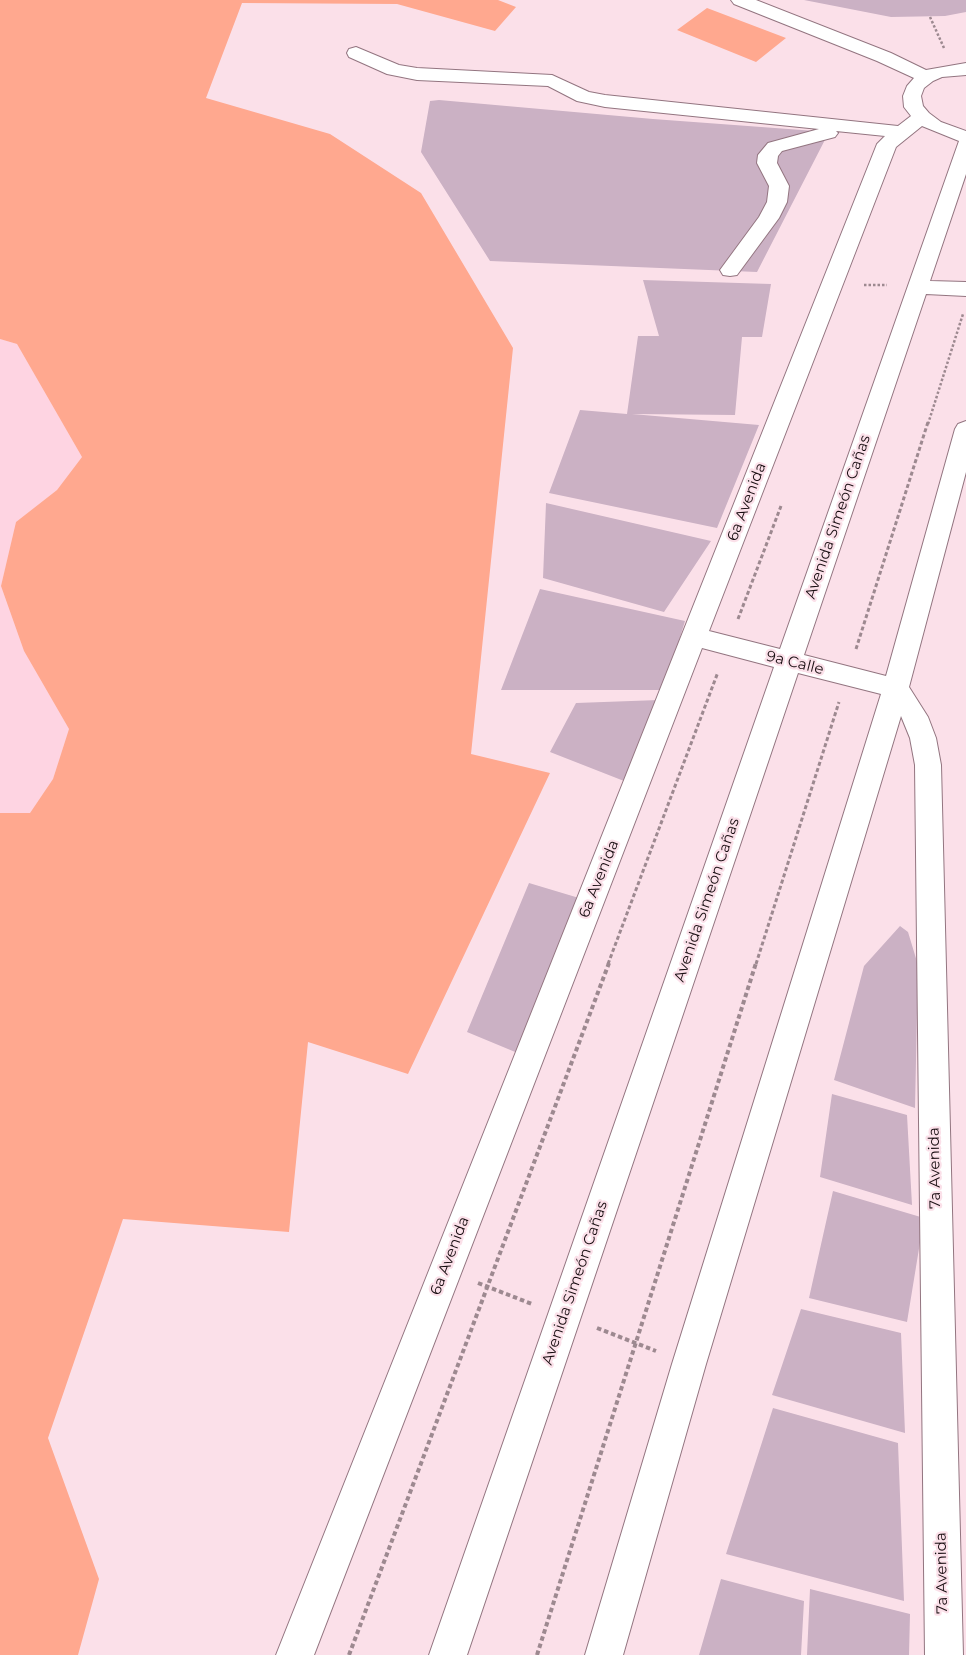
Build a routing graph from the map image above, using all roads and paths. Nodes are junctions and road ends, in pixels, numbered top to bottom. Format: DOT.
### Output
graph roads {
  1 [pos="740,0"];
  2 [pos="930,17"];
  3 [pos="356,52"];
  4 [pos="960,69"];
  5 [pos="926,77"];
  6 [pos="912,125"];
  7 [pos="851,127"];
  8 [pos="966,137"];
  9 [pos="966,145"];
  10 [pos="730,270"];
  11 [pos="867,276"];
  12 [pos="918,287"];
  13 [pos="966,289"];
  14 [pos="860,294"];
  15 [pos="966,304"];
  16 [pos="966,429"];
  17 [pos="784,498"];
  18 [pos="694,637"];
  19 [pos="728,646"];
  20 [pos="789,661"];
  21 [pos="847,676"];
  22 [pos="896,688"];
  23 [pos="295,1655"];
  24 [pos="349,1655"];
  25 [pos="448,1655"];
  26 [pos="537,1655"];
  27 [pos="604,1655"];
  28 [pos="944,1655"];
  1 -- 5 [label="street"];
  2 -- 4 [label="path"];
  3 -- 7 [label="street"];
  4 -- 5 [label="street"];
  5 -- 6 [label="street"];
  6 -- 7 [label="street"];
  6 -- 8 [label="street"];
  6 -- 18 [label="street, 6a Avenida"];
  7 -- 10 [label="street"];
  9 -- 12 [label="street, Avenida Simeón Cañas"];
  11 -- 14 [label="path"];
  12 -- 13 [label="street"];
  12 -- 20 [label="street, Avenida Simeón Cañas"];
  15 -- 21 [label="path"];
  16 -- 22 [label="street"];
  17 -- 19 [label="path"];
  18 -- 19 [label="street, 9a Calle"];
  18 -- 23 [label="street, 6a Avenida"];
  19 -- 20 [label="street, 9a Calle"];
  19 -- 24 [label="path"];
  20 -- 21 [label="street, 9a Calle"];
  20 -- 25 [label="street, Avenida Simeón Cañas"];
  21 -- 22 [label="street, 9a Calle"];
  21 -- 26 [label="path"];
  22 -- 27 [label="street"];
  22 -- 28 [label="street, 7a Avenida"];
}
